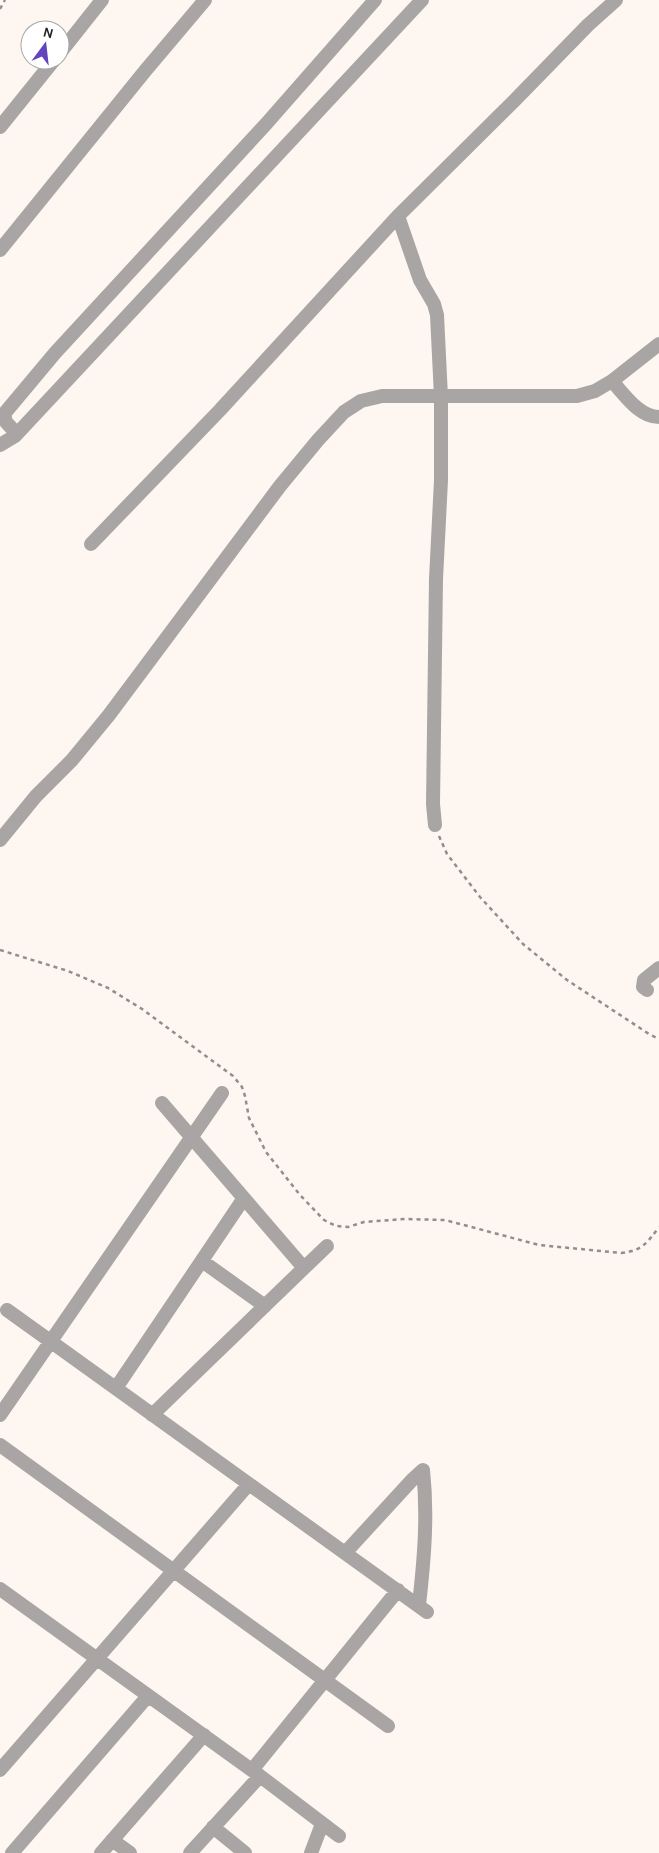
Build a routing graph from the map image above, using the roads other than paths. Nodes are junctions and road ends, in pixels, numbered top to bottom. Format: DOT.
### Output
graph roads {
  1 [pos="102,0"];
  2 [pos="205,0"];
  3 [pos="375,0"];
  4 [pos="422,0"];
  5 [pos="616,0"];
  6 [pos="70,40"];
  7 [pos="46,70"];
  8 [pos="0,127"];
  9 [pos="398,216"];
  10 [pos="0,250"];
  11 [pos="659,344"];
  12 [pos="612,381"];
  13 [pos="441,397"];
  14 [pos="659,417"];
  15 [pos="17,434"];
  16 [pos="0,445"];
  17 [pos="91,544"];
  18 [pos="434,826"];
  19 [pos="0,840"];
  20 [pos="659,968"];
  21 [pos="647,990"];
  22 [pos="222,1093"];
  23 [pos="162,1102"];
  24 [pos="192,1137"];
  25 [pos="244,1198"];
  26 [pos="327,1246"];
  27 [pos="202,1261"];
  28 [pos="304,1268"];
  29 [pos="265,1306"];
  30 [pos="7,1310"];
  31 [pos="51,1342"];
  32 [pos="116,1388"];
  33 [pos="0,1415"];
  34 [pos="152,1415"];
  35 [pos="0,1444"];
  36 [pos="249,1484"];
  37 [pos="345,1553"];
  38 [pos="173,1570"];
  39 [pos="1,1590"];
  40 [pos="398,1590"];
  41 [pos="96,1658"];
  42 [pos="325,1680"];
  43 [pos="148,1696"];
  44 [pos="388,1726"];
  45 [pos="204,1736"];
  46 [pos="0,1770"];
  47 [pos="256,1773"];
  48 [pos="322,1824"];
  49 [pos="213,1828"];
  50 [pos="339,1836"];
  51 [pos="112,1840"];
  52 [pos="12,1853"];
  53 [pos="101,1853"];
  54 [pos="130,1853"];
  55 [pos="190,1853"];
  56 [pos="246,1853"];
  57 [pos="310,1853"];
  1 -- 6 [label="street"];
  2 -- 10 [label="street"];
  3 -- 15 [label="street"];
  4 -- 15 [label="street"];
  5 -- 9 [label="street"];
  7 -- 8 [label="street"];
  9 -- 13 [label="street"];
  9 -- 17 [label="street"];
  11 -- 12 [label="street"];
  12 -- 13 [label="street"];
  12 -- 14 [label="street"];
  13 -- 18 [label="street"];
  13 -- 19 [label="street"];
  15 -- 16 [label="street"];
  20 -- 21 [label="street"];
  22 -- 24 [label="street"];
  23 -- 24 [label="street"];
  24 -- 25 [label="street"];
  24 -- 31 [label="street"];
  25 -- 27 [label="street"];
  25 -- 28 [label="street"];
  26 -- 28 [label="street"];
  27 -- 29 [label="street"];
  27 -- 32 [label="street"];
  28 -- 29 [label="street"];
  29 -- 34 [label="street"];
  30 -- 31 [label="street"];
  31 -- 32 [label="street"];
  31 -- 33 [label="street"];
  32 -- 34 [label="street"];
  34 -- 36 [label="street"];
  35 -- 38 [label="street"];
  36 -- 37 [label="street"];
  36 -- 38 [label="street"];
  37 -- 40 [label="street"];
  37 -- 40 [label="street"];
  38 -- 41 [label="street"];
  38 -- 42 [label="street"];
  39 -- 41 [label="street"];
  40 -- 42 [label="street"];
  41 -- 43 [label="street"];
  41 -- 46 [label="street"];
  42 -- 44 [label="street"];
  42 -- 47 [label="street"];
  43 -- 45 [label="street"];
  43 -- 52 [label="street"];
  45 -- 47 [label="street"];
  45 -- 51 [label="street"];
  47 -- 48 [label="street"];
  47 -- 49 [label="street"];
  48 -- 50 [label="street"];
  48 -- 57 [label="street"];
  49 -- 55 [label="street"];
  49 -- 56 [label="street"];
  51 -- 53 [label="street"];
  51 -- 54 [label="street"];
}
